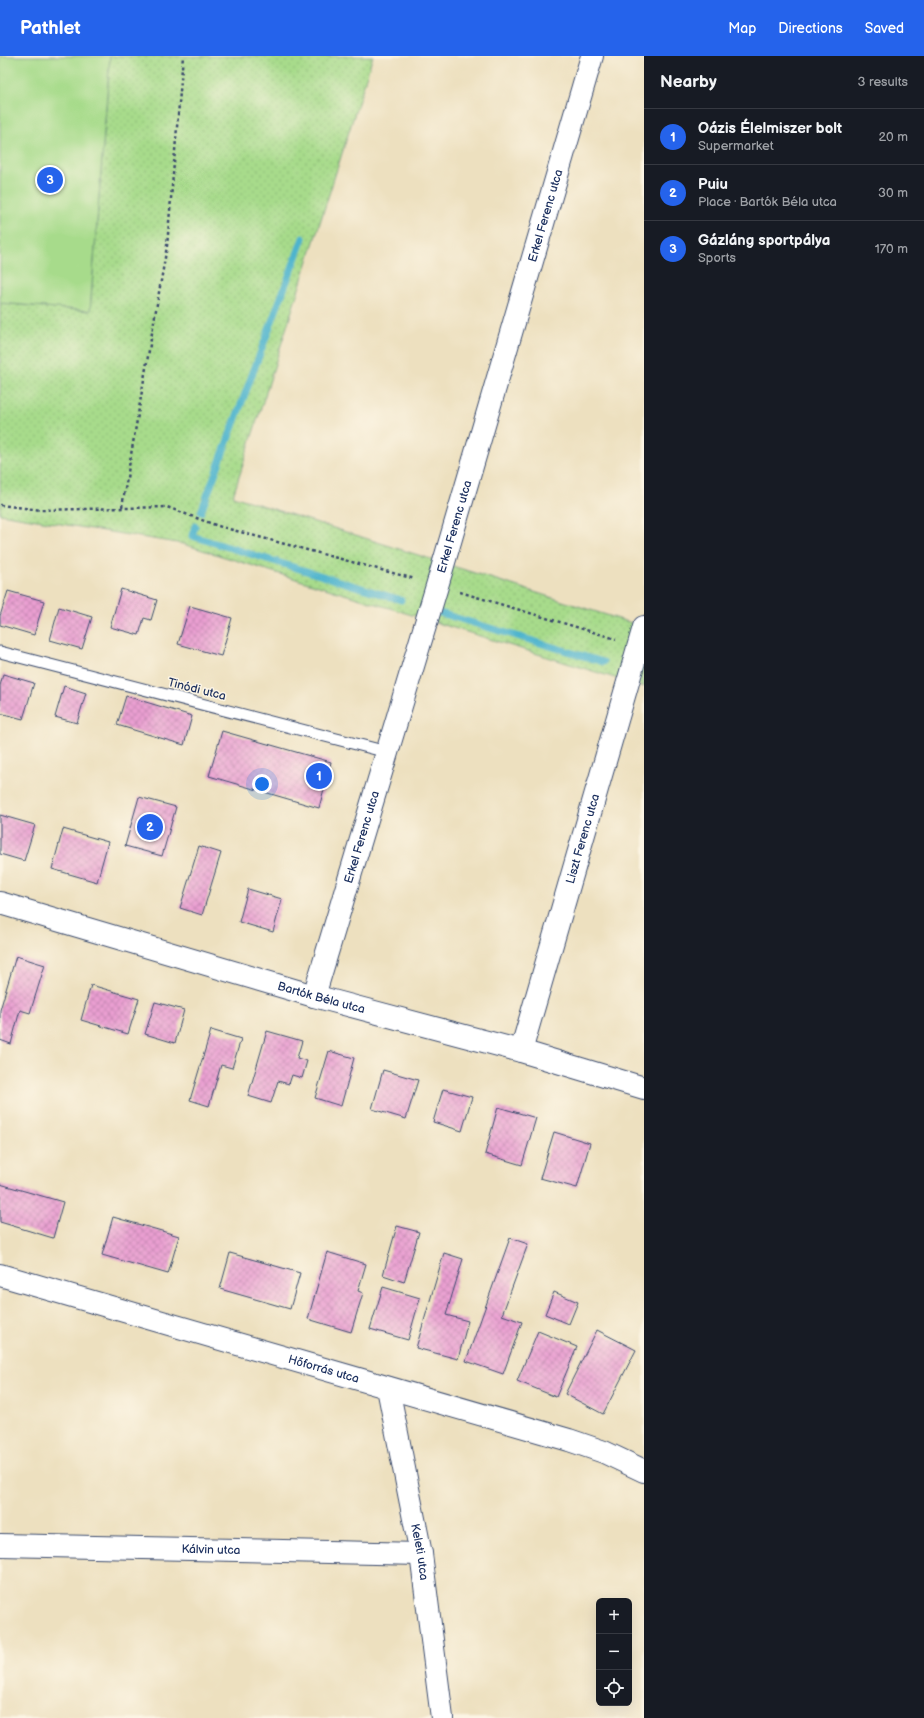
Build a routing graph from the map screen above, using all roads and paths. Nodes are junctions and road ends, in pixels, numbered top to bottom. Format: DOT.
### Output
graph roads {
  1 [pos="183,56"];
  2 [pos="592,56"];
  3 [pos="0,505"];
  4 [pos="122,507"];
  5 [pos="437,586"];
  6 [pos="641,637"];
  7 [pos="0,652"];
  8 [pos="387,752"];
  9 [pos="0,903"];
  10 [pos="314,996"];
  11 [pos="521,1051"];
  12 [pos="644,1088"];
  13 [pos="0,1275"];
  14 [pos="388,1388"];
  15 [pos="644,1471"];
  16 [pos="0,1545"];
  17 [pos="421,1554"];
  18 [pos="442,1718"];
  1 -- 4 [label="path"];
  2 -- 5 [label="street, Erkel Ferenc utca"];
  3 -- 4 [label="path"];
  4 -- 5 [label="path"];
  5 -- 6 [label="path"];
  5 -- 8 [label="street, Erkel Ferenc utca"];
  6 -- 11 [label="street, Liszt Ferenc utca"];
  7 -- 8 [label="lane, Tinódi utca"];
  8 -- 10 [label="street, Erkel Ferenc utca"];
  9 -- 10 [label="street, Bartók Béla utca"];
  10 -- 11 [label="street, Bartók Béla utca"];
  11 -- 12 [label="street, Bartók Béla utca"];
  13 -- 14 [label="street, Hőforrás utca"];
  14 -- 15 [label="street, Hőforrás utca"];
  14 -- 17 [label="street, Keleti utca"];
  16 -- 17 [label="street, Kálvin utca"];
  17 -- 18 [label="street, Keleti utca"];
}
